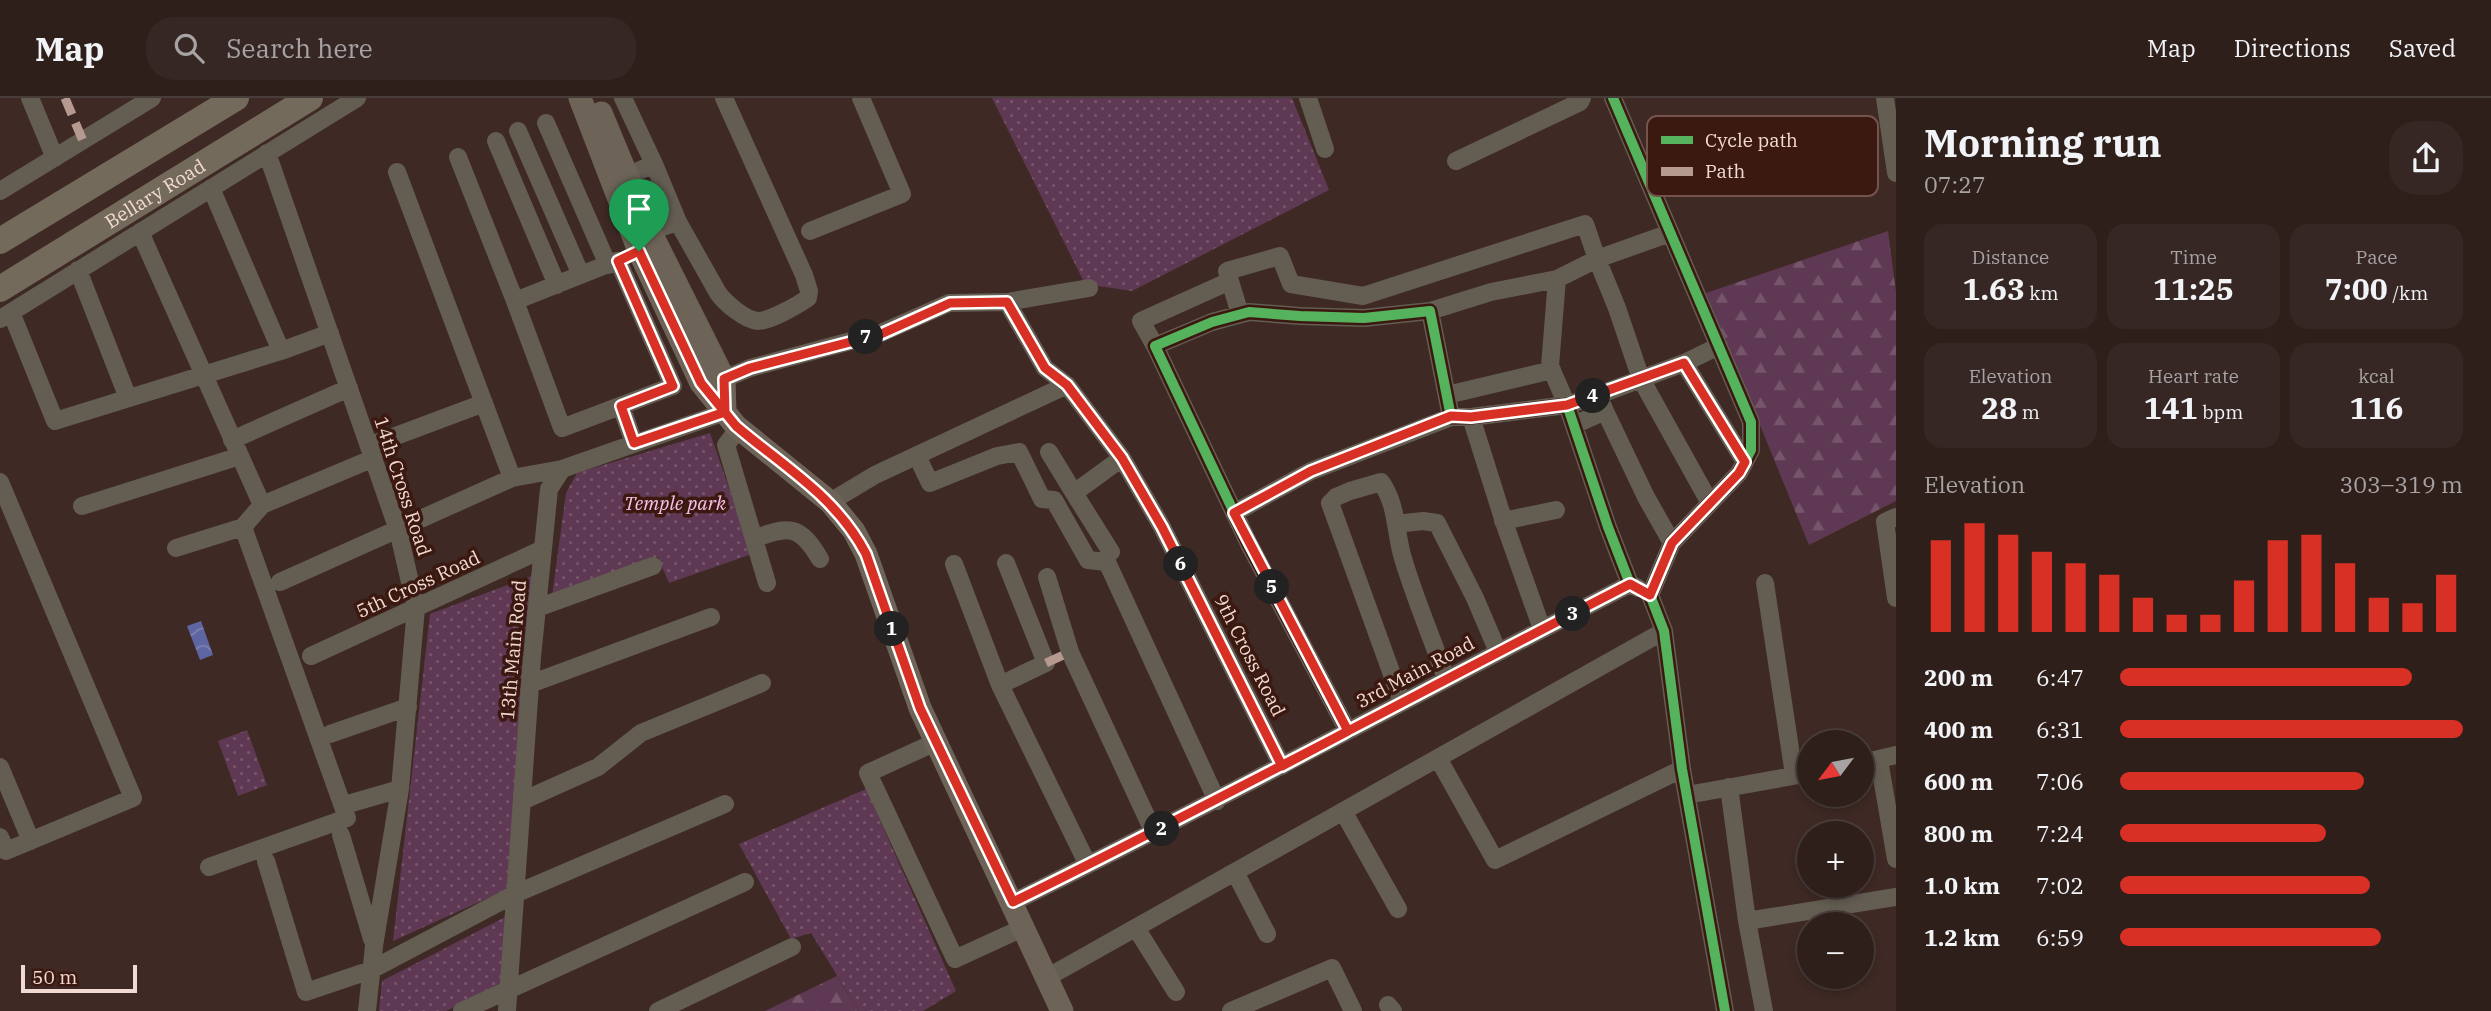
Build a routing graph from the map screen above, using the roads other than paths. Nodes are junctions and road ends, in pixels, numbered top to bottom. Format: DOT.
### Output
graph roads {
  1 [pos="30,98"];
  2 [pos="152,98"];
  3 [pos="208,98"];
  4 [pos="236,98"];
  5 [pos="293,98"];
  6 [pos="310,98"];
  7 [pos="357,98"];
  8 [pos="580,98"];
  9 [pos="595,98"];
  10 [pos="623,98"];
  11 [pos="724,98"];
  12 [pos="861,98"];
  13 [pos="1308,98"];
  14 [pos="1582,98"];
  15 [pos="1613,98"];
  16 [pos="1885,98"];
  17 [pos="547,123"];
  18 [pos="518,131"];
  19 [pos="496,141"];
  20 [pos="1325,149"];
  21 [pos="267,153"];
  22 [pos="457,157"];
  23 [pos="55,158"];
  24 [pos="1456,161"];
  25 [pos="654,164"];
  26 [pos="397,172"];
  27 [pos="1896,173"];
  28 [pos="628,176"];
  29 [pos="1647,179"];
  30 [pos="211,188"];
  31 [pos="0,191"];
  32 [pos="1654,196"];
  33 [pos="678,222"];
  34 [pos="0,226"];
  35 [pos="650,231"];
  36 [pos="140,232"];
  37 [pos="810,232"];
  38 [pos="1670,233"];
  39 [pos="0,241"];
  40 [pos="639,251"];
  41 [pos="1597,259"];
  42 [pos="613,263"];
  43 [pos="78,270"];
  44 [pos="0,274"];
  45 [pos="581,275"];
  46 [pos="1557,279"];
  47 [pos="1230,281"];
  48 [pos="557,285"];
  49 [pos="1089,288"];
  50 [pos="515,301"];
  51 [pos="1007,302"];
  52 [pos="4,307"];
  53 [pos="1430,311"];
  54 [pos="1240,314"];
  55 [pos="330,333"];
  56 [pos="1155,346"];
  57 [pos="1719,346"];
  58 [pos="281,351"];
  59 [pos="1684,363"];
  60 [pos="1552,370"];
  61 [pos="202,375"];
  62 [pos="724,379"];
  63 [pos="1641,379"];
  64 [pos="1067,385"];
  65 [pos="349,388"];
  66 [pos="1447,395"];
  67 [pos="128,398"];
  68 [pos="484,402"];
  69 [pos="1602,403"];
  70 [pos="1567,405"];
  71 [pos="621,406"];
  72 [pos="1451,416"];
  73 [pos="1471,417"];
  74 [pos="732,420"];
  75 [pos="1574,425"];
  76 [pos="634,443"];
  77 [pos="236,448"];
  78 [pos="372,452"];
  79 [pos="1048,452"];
  80 [pos="917,456"];
  81 [pos="1122,458"];
  82 [pos="1745,462"];
  83 [pos="562,469"];
  84 [pos="512,478"];
  85 [pos="2,492"];
  86 [pos="1074,493"];
  87 [pos="830,502"];
  88 [pos="1710,503"];
  89 [pos="262,505"];
  90 [pos="82,506"];
  91 [pos="1556,510"];
  92 [pos="1234,513"];
  93 [pos="1896,517"];
  94 [pos="1503,521"];
  95 [pos="1396,524"];
  96 [pos="243,527"];
  97 [pos="398,530"];
  98 [pos="754,539"];
  99 [pos="1672,543"];
  100 [pos="176,548"];
  101 [pos="543,549"];
  102 [pos="1111,552"];
  103 [pos="820,559"];
  104 [pos="1006,563"];
  105 [pos="954,564"];
  106 [pos="653,566"];
  107 [pos="1047,577"];
  108 [pos="280,582"];
  109 [pos="767,583"];
  110 [pos="1765,583"];
  111 [pos="1630,584"];
  112 [pos="1650,595"];
  113 [pos="1896,598"];
  114 [pos="416,608"];
  115 [pos="537,608"];
  116 [pos="711,617"];
  117 [pos="1542,629"];
  118 [pos="1664,631"];
  119 [pos="1070,652"];
  120 [pos="1498,652"];
  121 [pos="311,656"];
  122 [pos="1046,663"];
  123 [pos="1446,679"];
  124 [pos="762,683"];
  125 [pos="530,684"];
  126 [pos="1000,685"];
  127 [pos="1402,702"];
  128 [pos="408,707"];
  129 [pos="1348,731"];
  130 [pos="330,734"];
  131 [pos="936,741"];
  132 [pos="1797,748"];
  133 [pos="1438,758"];
  134 [pos="1879,759"];
  135 [pos="1282,766"];
  136 [pos="0,767"];
  137 [pos="1682,769"];
  138 [pos="1797,775"];
  139 [pos="1729,787"];
  140 [pos="400,789"];
  141 [pos="1687,795"];
  142 [pos="522,801"];
  143 [pos="1217,801"];
  144 [pos="348,804"];
  145 [pos="725,804"];
  146 [pos="1343,811"];
  147 [pos="1154,833"];
  148 [pos="341,835"];
  149 [pos="0,837"];
  150 [pos="31,841"];
  151 [pos="1896,859"];
  152 [pos="265,861"];
  153 [pos="1088,865"];
  154 [pos="209,867"];
  155 [pos="1235,872"];
  156 [pos="745,882"];
  157 [pos="515,894"];
  158 [pos="1896,897"];
  159 [pos="1013,902"];
  160 [pos="1398,909"];
  161 [pos="1747,921"];
  162 [pos="1025,927"];
  163 [pos="1136,928"];
  164 [pos="1267,934"];
  165 [pos="374,946"];
  166 [pos="792,947"];
  167 [pos="371,970"];
  168 [pos="1048,977"];
  169 [pos="509,989"];
  170 [pos="1176,992"];
  171 [pos="367,1011"];
  172 [pos="462,1011"];
  173 [pos="507,1011"];
  174 [pos="657,1011"];
  175 [pos="1062,1011"];
  176 [pos="1231,1011"];
  177 [pos="1353,1011"];
  178 [pos="1725,1011"];
  179 [pos="1764,1011"];
  1 -- 23 [label="street"];
  2 -- 23 [label="street"];
  3 -- 34 [label="highway"];
  4 -- 39 [label="highway, Bellary Road"];
  5 -- 44 [label="highway, Bellary Road"];
  6 -- 52 [label="highway, Bellary Road"];
  7 -- 21 [label="street"];
  8 -- 40 [label="main road"];
  9 -- 28 [label="main road"];
  10 -- 25 [label="street"];
  11 -- 33 [label="street"];
  12 -- 37 [label="street"];
  13 -- 20 [label="street"];
  14 -- 24 [label="street"];
  15 -- 29 [label="street"];
  16 -- 27 [label="street"];
  17 -- 42 [label="street"];
  18 -- 45 [label="street"];
  19 -- 48 [label="street"];
  21 -- 30 [label="street"];
  21 -- 55 [label="street, 14th Cross Road"];
  22 -- 50 [label="street"];
  23 -- 31 [label="street"];
  25 -- 28 [label="street"];
  25 -- 33 [label="street"];
  26 -- 68 [label="street"];
  28 -- 35 [label="main road"];
  30 -- 36 [label="street"];
  30 -- 58 [label="street"];
  32 -- 38 [label="street"];
  33 -- 35 [label="street"];
  35 -- 62 [label="main road"];
  36 -- 43 [label="street"];
  36 -- 61 [label="street"];
  38 -- 41 [label="street"];
  38 -- 57 [label="street"];
  40 -- 42 [label="street"];
  40 -- 74 [label="main road"];
  41 -- 46 [label="street"];
  41 -- 47 [label="street"];
  41 -- 63 [label="street"];
  42 -- 45 [label="street"];
  42 -- 71 [label="street"];
  43 -- 52 [label="street"];
  43 -- 67 [label="street"];
  45 -- 48 [label="street"];
  46 -- 53 [label="street"];
  46 -- 60 [label="street"];
  47 -- 54 [label="street"];
  47 -- 56 [label="street"];
  48 -- 50 [label="street"];
  49 -- 51 [label="street"];
  50 -- 71 [label="street"];
  51 -- 62 [label="street"];
  51 -- 64 [label="street, 9th Cross Road"];
  52 -- 67 [label="street"];
  53 -- 54 [label="street"];
  53 -- 66 [label="street"];
  54 -- 56 [label="street"];
  55 -- 58 [label="street"];
  55 -- 65 [label="street, 14th Cross Road"];
  56 -- 92 [label="street"];
  57 -- 59 [label="street"];
  57 -- 82 [label="street"];
  58 -- 61 [label="street"];
  59 -- 63 [label="street"];
  59 -- 82 [label="street"];
  60 -- 66 [label="street"];
  60 -- 70 [label="street"];
  61 -- 67 [label="street"];
  61 -- 77 [label="street"];
  62 -- 74 [label="main road"];
  63 -- 69 [label="street"];
  63 -- 88 [label="street"];
  64 -- 80 [label="street"];
  64 -- 81 [label="street, 9th Cross Road"];
  65 -- 77 [label="street"];
  65 -- 78 [label="street, 14th Cross Road"];
  66 -- 72 [label="street"];
  68 -- 78 [label="street"];
  68 -- 84 [label="street"];
  69 -- 70 [label="street"];
  69 -- 75 [label="street"];
  69 -- 99 [label="street"];
  70 -- 73 [label="street"];
  70 -- 75 [label="street"];
  71 -- 76 [label="street"];
  72 -- 73 [label="street"];
  72 -- 92 [label="street"];
  73 -- 94 [label="street"];
  74 -- 76 [label="street"];
  74 -- 87 [label="main road"];
  74 -- 98 [label="street"];
  75 -- 111 [label="street"];
  76 -- 83 [label="street"];
  77 -- 89 [label="street"];
  77 -- 90 [label="street"];
  78 -- 89 [label="street"];
  78 -- 97 [label="street, 14th Cross Road"];
  79 -- 86 [label="street"];
  80 -- 87 [label="street"];
  80 -- 143 [label="street"];
  81 -- 86 [label="street"];
  81 -- 135 [label="street, 9th Cross Road"];
  82 -- 88 [label="street"];
  83 -- 84 [label="street"];
  83 -- 101 [label="street, 13th Main Road"];
  84 -- 97 [label="street"];
  85 -- 150 [label="street"];
  86 -- 102 [label="street"];
  87 -- 131 [label="main road"];
  88 -- 99 [label="street"];
  89 -- 96 [label="street"];
  91 -- 94 [label="street"];
  92 -- 129 [label="street"];
  93 -- 113 [label="street"];
  94 -- 117 [label="street"];
  95 -- 120 [label="street"];
  95 -- 123 [label="street"];
  95 -- 127 [label="street"];
  96 -- 100 [label="street"];
  96 -- 154 [label="street"];
  97 -- 108 [label="street"];
  97 -- 114 [label="street, 14th Cross Road"];
  98 -- 103 [label="street"];
  98 -- 109 [label="street"];
  99 -- 112 [label="street"];
  101 -- 114 [label="street, 5th Cross Road"];
  101 -- 115 [label="street, 13th Main Road"];
  104 -- 122 [label="street"];
  105 -- 126 [label="street"];
  106 -- 115 [label="street"];
  107 -- 119 [label="street"];
  110 -- 132 [label="street"];
  111 -- 112 [label="street"];
  111 -- 117 [label="street, 3rd Main Road"];
  112 -- 118 [label="street"];
  114 -- 121 [label="street, 5th Cross Road"];
  114 -- 128 [label="street, 14th Cross Road"];
  115 -- 125 [label="street, 13th Main Road"];
  116 -- 125 [label="street"];
  117 -- 120 [label="street, 3rd Main Road"];
  118 -- 133 [label="street"];
  118 -- 137 [label="street"];
  119 -- 122 [label="street"];
  119 -- 147 [label="street"];
  120 -- 123 [label="street, 3rd Main Road"];
  122 -- 126 [label="street"];
  123 -- 127 [label="street, 3rd Main Road"];
  124 -- 142 [label="street"];
  125 -- 142 [label="street, 13th Main Road"];
  126 -- 153 [label="street"];
  127 -- 129 [label="street, 3rd Main Road"];
  128 -- 130 [label="street"];
  128 -- 140 [label="street, 14th Cross Road"];
  129 -- 135 [label="street, 3rd Main Road"];
  131 -- 159 [label="main road"];
  131 -- 162 [label="street"];
  133 -- 137 [label="street"];
  133 -- 146 [label="street"];
  134 -- 151 [label="street"];
  135 -- 143 [label="street, 3rd Main Road"];
  136 -- 150 [label="street"];
  137 -- 141 [label="street"];
  138 -- 139 [label="street"];
  139 -- 141 [label="street"];
  139 -- 161 [label="street"];
  140 -- 144 [label="street"];
  140 -- 165 [label="street, 14th Cross Road"];
  141 -- 178 [label="street"];
  142 -- 157 [label="street, 13th Main Road"];
  143 -- 147 [label="street, 3rd Main Road"];
  145 -- 157 [label="street"];
  146 -- 155 [label="street"];
  146 -- 160 [label="street"];
  147 -- 153 [label="street, 3rd Main Road"];
  148 -- 165 [label="street"];
  149 -- 150 [label="street"];
  152 -- 167 [label="street"];
  153 -- 159 [label="street, 3rd Main Road"];
  155 -- 163 [label="street"];
  155 -- 164 [label="street"];
  156 -- 169 [label="street"];
  157 -- 167 [label="street"];
  157 -- 169 [label="street, 13th Main Road"];
  158 -- 161 [label="street"];
  159 -- 162 [label="main road"];
  161 -- 179 [label="street"];
  162 -- 168 [label="main road"];
  163 -- 168 [label="street"];
  163 -- 170 [label="street"];
  165 -- 167 [label="street, 14th Cross Road"];
  166 -- 174 [label="street"];
  167 -- 171 [label="street, 14th Cross Road"];
  168 -- 175 [label="main road"];
  169 -- 172 [label="street"];
  169 -- 173 [label="street, 13th Main Road"];
  176 -- 177 [label="street"];
}
